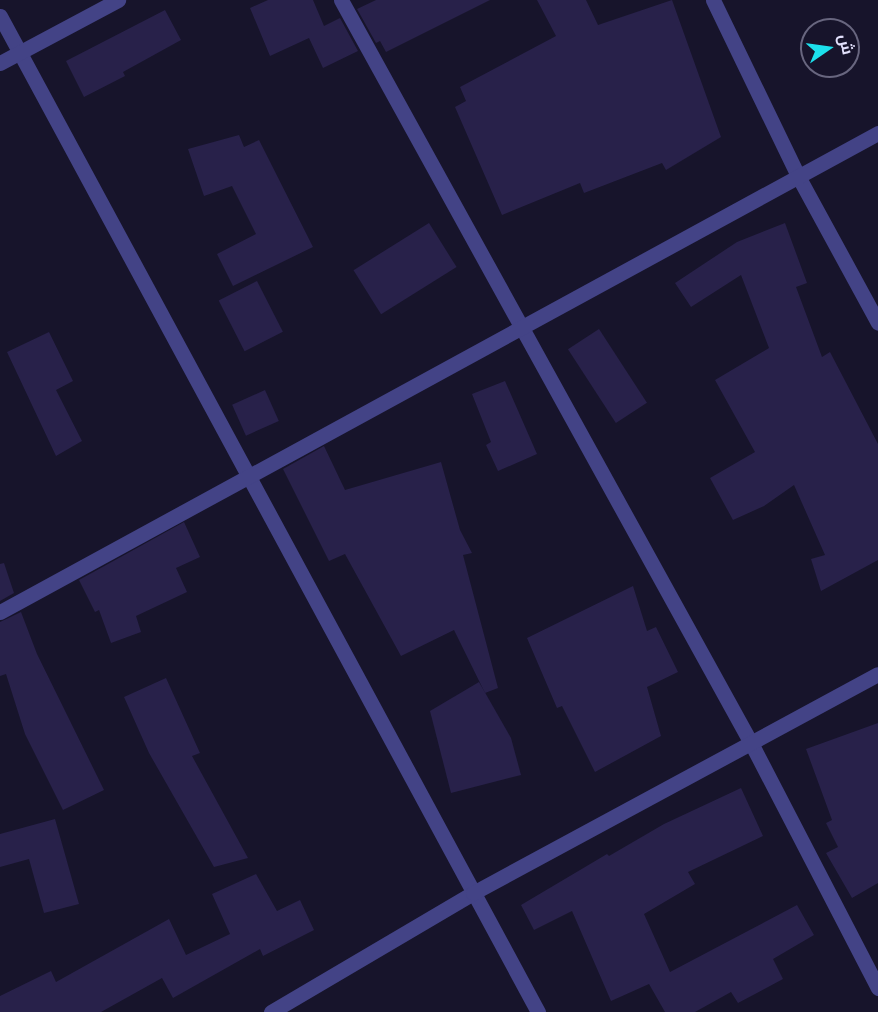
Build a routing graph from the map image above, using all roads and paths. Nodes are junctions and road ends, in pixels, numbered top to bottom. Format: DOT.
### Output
graph roads {
  1 [pos="118,0"];
  2 [pos="341,0"];
  3 [pos="713,0"];
  4 [pos="0,16"];
  5 [pos="20,52"];
  6 [pos="0,63"];
  7 [pos="878,133"];
  8 [pos="798,176"];
  9 [pos="878,323"];
  10 [pos="519,329"];
  11 [pos="249,477"];
  12 [pos="0,612"];
  13 [pos="878,674"];
  14 [pos="751,743"];
  15 [pos="473,893"];
  16 [pos="878,988"];
  17 [pos="272,1012"];
  18 [pos="538,1012"];
  1 -- 5 [label="street"];
  2 -- 10 [label="street"];
  3 -- 8 [label="street"];
  4 -- 5 [label="street"];
  5 -- 6 [label="street"];
  5 -- 11 [label="street"];
  7 -- 8 [label="street"];
  8 -- 9 [label="street"];
  8 -- 10 [label="street"];
  10 -- 11 [label="street"];
  10 -- 14 [label="street"];
  11 -- 12 [label="street"];
  11 -- 15 [label="street"];
  13 -- 14 [label="street"];
  14 -- 15 [label="street"];
  14 -- 16 [label="street"];
  15 -- 17 [label="street"];
  15 -- 18 [label="street"];
}
